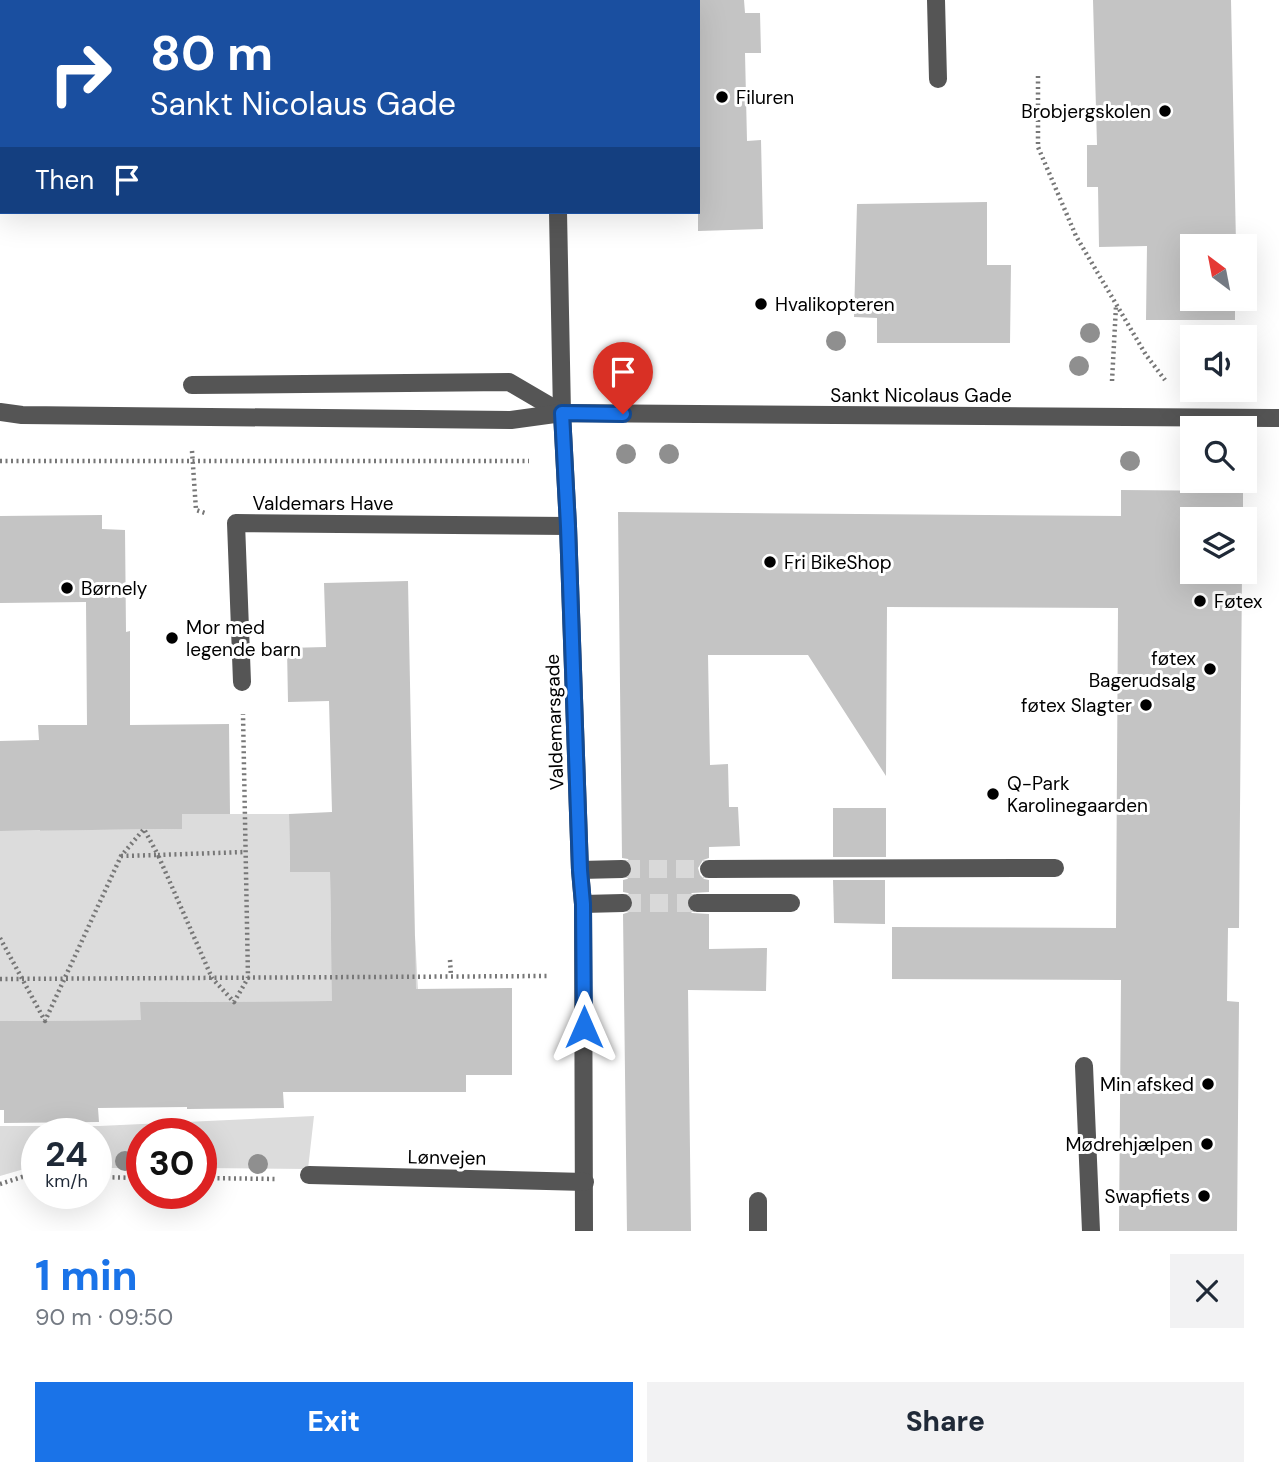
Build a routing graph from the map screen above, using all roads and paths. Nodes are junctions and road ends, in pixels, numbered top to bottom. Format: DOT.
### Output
graph roads {
  1 [pos="936,0"];
  2 [pos="1038,76"];
  3 [pos="938,79"];
  4 [pos="558,214"];
  5 [pos="1116,304"];
  6 [pos="192,385"];
  7 [pos="0,412"];
  8 [pos="562,413"];
  9 [pos="1191,416"];
  10 [pos="1110,417"];
  11 [pos="1180,418"];
  12 [pos="1257,418"];
  13 [pos="1279,418"];
  14 [pos="0,461"];
  15 [pos="565,461"];
  16 [pos="193,462"];
  17 [pos="236,523"];
  18 [pos="568,526"];
  19 [pos="242,682"];
  20 [pos="245,852"];
  21 [pos="158,855"];
  22 [pos="121,856"];
  23 [pos="1055,868"];
  24 [pos="622,869"];
  25 [pos="709,869"];
  26 [pos="580,870"];
  27 [pos="623,903"];
  28 [pos="697,903"];
  29 [pos="792,903"];
  30 [pos="583,904"];
  31 [pos="0,938"];
  32 [pos="450,960"];
  33 [pos="451,976"];
  34 [pos="583,976"];
  35 [pos="66,978"];
  36 [pos="212,978"];
  37 [pos="248,978"];
  38 [pos="0,979"];
  39 [pos="23,979"];
  40 [pos="1084,1066"];
  41 [pos="309,1175"];
  42 [pos="21,1177"];
  43 [pos="217,1178"];
  44 [pos="280,1179"];
  45 [pos="585,1182"];
  46 [pos="0,1184"];
  47 [pos="758,1201"];
  48 [pos="584,1231"];
  49 [pos="758,1231"];
  50 [pos="1091,1231"];
  1 -- 3 [label="street"];
  2 -- 5 [label="path"];
  4 -- 8 [label="street, Valdemarsgade"];
  5 -- 9 [label="path"];
  5 -- 10 [label="path"];
  6 -- 8 [label="street"];
  7 -- 8 [label="street, Sankt Nicolaus Gade"];
  8 -- 10 [label="street, Sankt Nicolaus Gade"];
  8 -- 15 [label="street, Valdemarsgade"];
  10 -- 11 [label="street, Sankt Nicolaus Gade"];
  12 -- 13 [label="street, Sankt Nicolaus Gade"];
  14 -- 16 [label="path"];
  15 -- 16 [label="path"];
  15 -- 18 [label="street, Valdemarsgade"];
  16 -- 17 [label="path"];
  17 -- 18 [label="street, Valdemars Have"];
  17 -- 19 [label="street, Valdemars Have"];
  18 -- 26 [label="street, Valdemarsgade"];
  19 -- 20 [label="path"];
  20 -- 21 [label="path"];
  20 -- 37 [label="path"];
  21 -- 22 [label="path"];
  21 -- 22 [label="path"];
  21 -- 36 [label="path"];
  22 -- 35 [label="path"];
  23 -- 25 [label="street"];
  24 -- 26 [label="street"];
  26 -- 30 [label="street, Valdemarsgade"];
  27 -- 30 [label="street"];
  28 -- 29 [label="street"];
  30 -- 34 [label="street, Valdemarsgade"];
  31 -- 39 [label="path"];
  32 -- 33 [label="path"];
  33 -- 34 [label="path"];
  33 -- 37 [label="path"];
  34 -- 45 [label="street, Valdemarsgade"];
  35 -- 36 [label="path"];
  35 -- 39 [label="path"];
  35 -- 39 [label="path"];
  36 -- 37 [label="path"];
  36 -- 37 [label="path"];
  38 -- 39 [label="path"];
  40 -- 50 [label="street"];
  41 -- 45 [label="street, Lønvejen"];
  42 -- 46 [label="path"];
  43 -- 44 [label="path"];
  45 -- 48 [label="street, Valdemarsgade"];
  47 -- 49 [label="street"];
}
